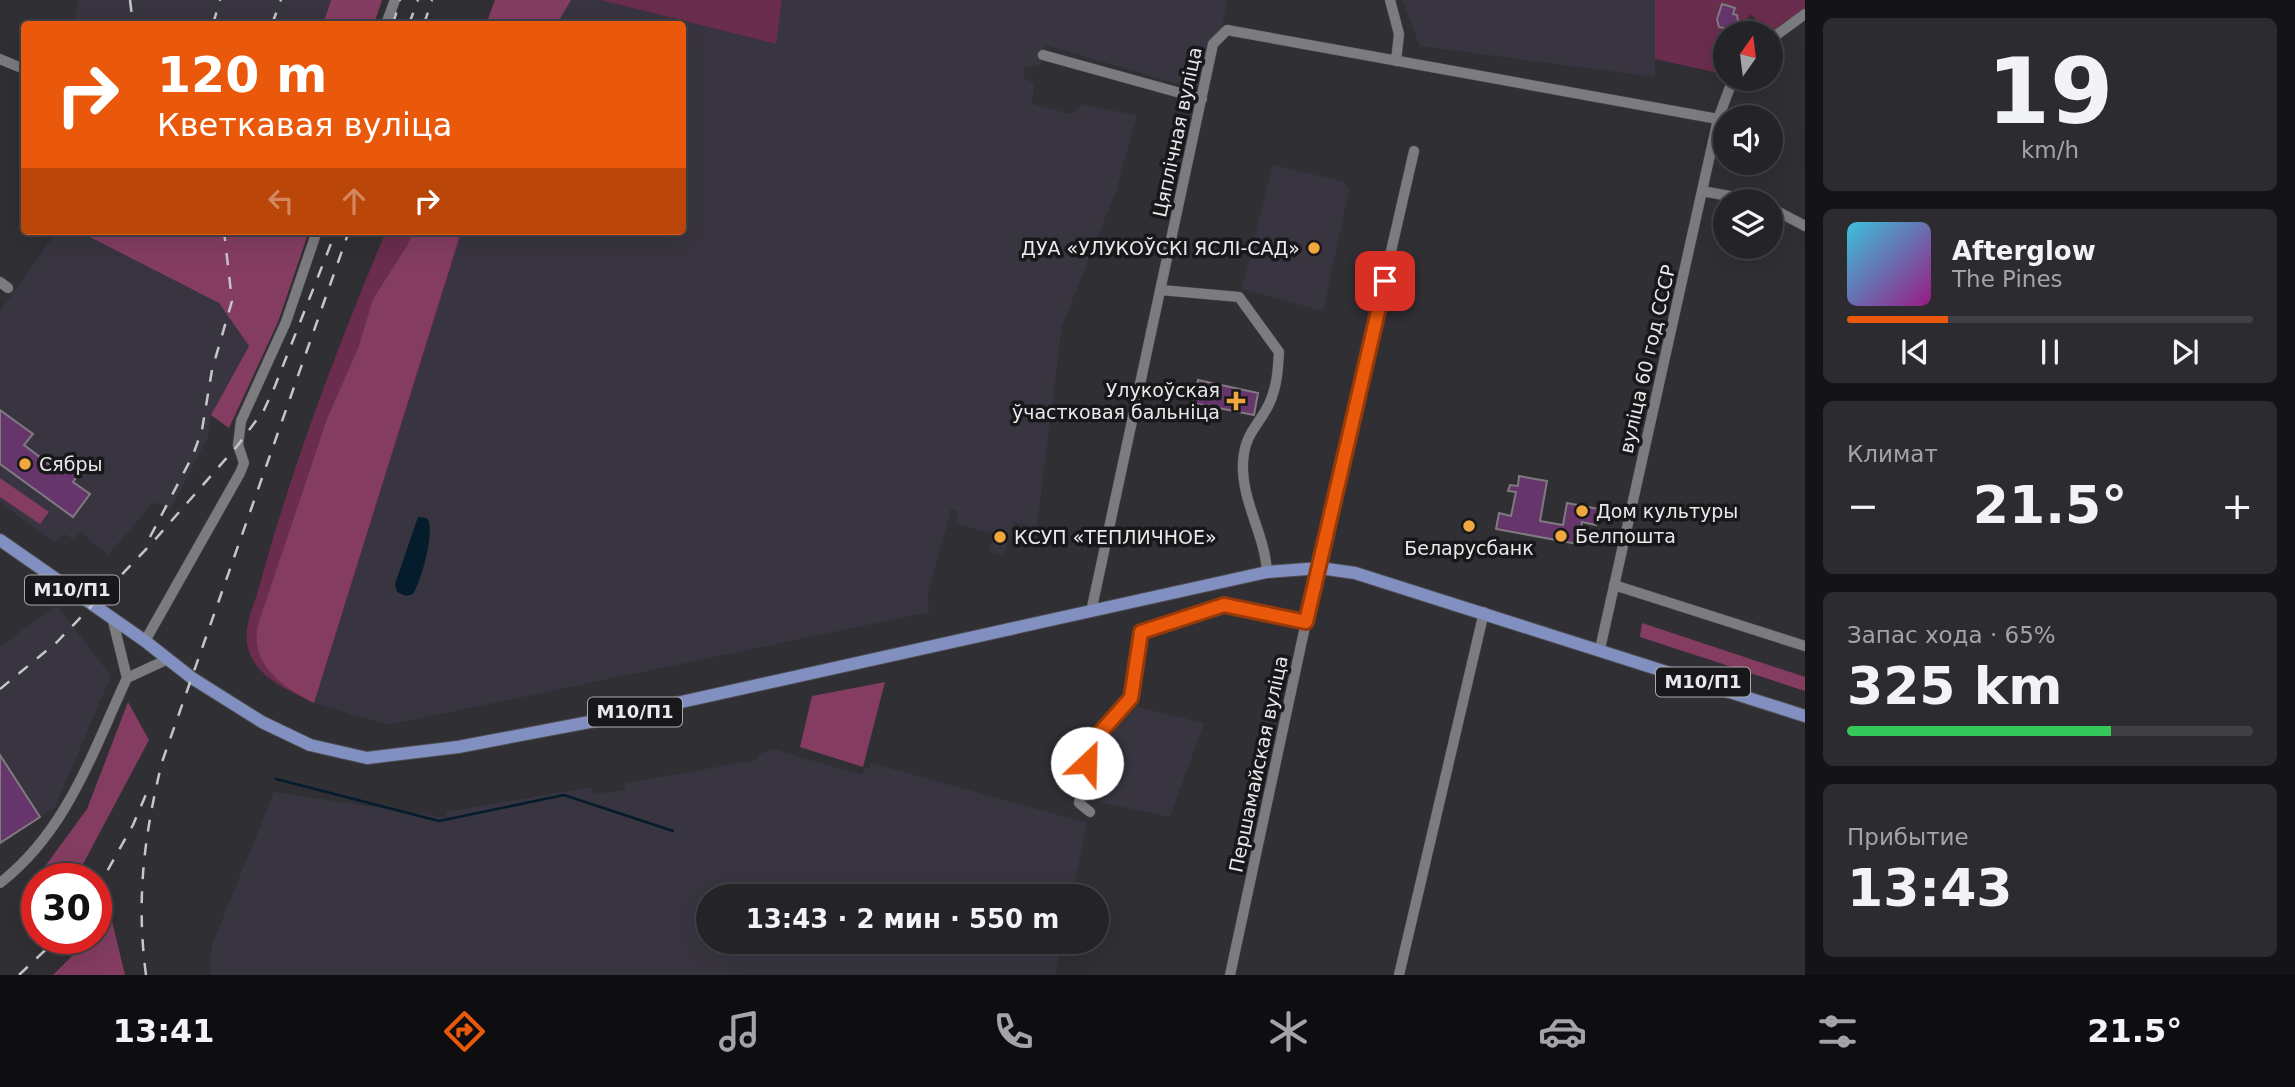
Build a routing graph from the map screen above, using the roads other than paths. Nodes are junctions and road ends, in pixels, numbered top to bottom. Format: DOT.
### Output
graph roads {
  1 [pos="395,0"];
  2 [pos="1390,0"];
  3 [pos="1805,15"];
  4 [pos="387,21"];
  5 [pos="1783,31"];
  6 [pos="1043,55"];
  7 [pos="0,59"];
  8 [pos="1396,61"];
  9 [pos="21,68"];
  10 [pos="1202,99"];
  11 [pos="1713,119"];
  12 [pos="1713,142"];
  13 [pos="1414,151"];
  14 [pos="1702,191"];
  15 [pos="1713,193"];
  16 [pos="1783,214"];
  17 [pos="1805,226"];
  18 [pos="316,235"];
  19 [pos="1161,290"];
  20 [pos="0,540"];
  21 [pos="1320,568"];
  22 [pos="1267,572"];
  23 [pos="1614,585"];
  24 [pos="1091,612"];
  25 [pos="1484,612"];
  26 [pos="112,617"];
  27 [pos="1306,622"];
  28 [pos="145,641"];
  29 [pos="1805,646"];
  30 [pos="1600,649"];
  31 [pos="166,660"];
  32 [pos="127,678"];
  33 [pos="1805,716"];
  34 [pos="1090,812"];
  35 [pos="0,883"];
  36 [pos="1230,975"];
  37 [pos="1399,975"];
  1 -- 4 [label="street"];
  2 -- 8 [label="street"];
  3 -- 5 [label="street"];
  6 -- 10 [label="street"];
  7 -- 9 [label="street"];
  8 -- 10 [label="street, Цяплічная вуліца"];
  8 -- 11 [label="street, Цяплічная вуліца"];
  10 -- 19 [label="street, Цяплічная вуліца"];
  12 -- 14 [label="street, вуліца 60 год СССР"];
  13 -- 21 [label="street, Першамайская вуліца"];
  14 -- 15 [label="street"];
  14 -- 23 [label="street, вуліца 60 год СССР"];
  16 -- 17 [label="street"];
  18 -- 28 [label="street"];
  19 -- 22 [label="street"];
  19 -- 24 [label="street, Цяплічная вуліца"];
  20 -- 26 [label="main road, М10/П1"];
  21 -- 22 [label="main road, М10/П1"];
  21 -- 25 [label="main road, М10/П1"];
  21 -- 27 [label="street, Першамайская вуліца"];
  22 -- 24 [label="main road, М10/П1"];
  23 -- 29 [label="street"];
  23 -- 30 [label="street, вуліца 60 год СССР"];
  24 -- 31 [label="main road, М10/П1"];
  25 -- 30 [label="main road, М10/П1"];
  25 -- 37 [label="street"];
  26 -- 28 [label="main road, М10/П1"];
  26 -- 32 [label="street"];
  27 -- 34 [label="street"];
  27 -- 36 [label="street, Першамайская вуліца"];
  28 -- 31 [label="main road, М10/П1"];
  30 -- 33 [label="main road, М10/П1"];
  31 -- 32 [label="street"];
  32 -- 35 [label="street"];
}
